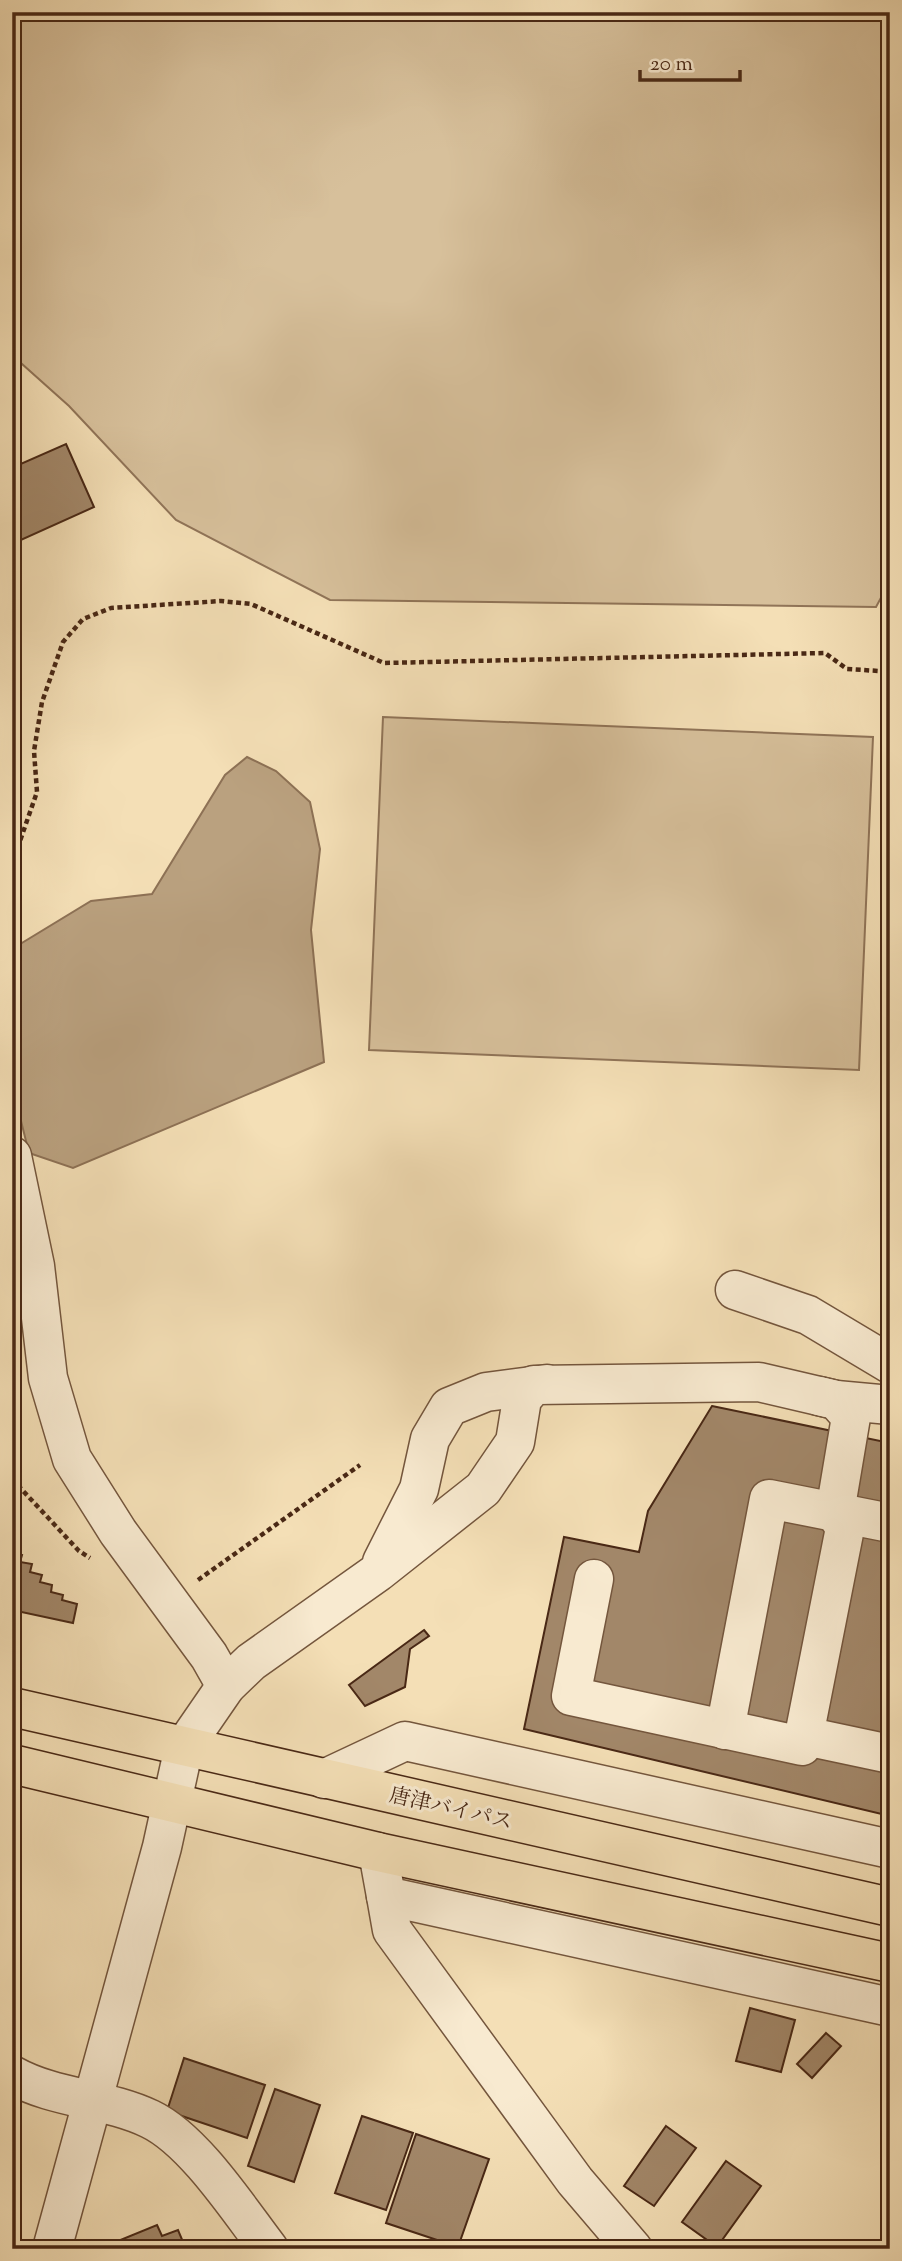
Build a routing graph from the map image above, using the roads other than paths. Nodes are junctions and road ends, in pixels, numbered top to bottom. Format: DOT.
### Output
graph roads {
  1 [pos="12,1156"];
  2 [pos="734,1290"];
  3 [pos="890,1364"];
  4 [pos="534,1385"];
  5 [pos="836,1400"];
  6 [pos="890,1405"];
  7 [pos="835,1512"];
  8 [pos="890,1522"];
  9 [pos="378,1572"];
  10 [pos="594,1579"];
  11 [pos="226,1686"];
  12 [pos="12,1707"];
  13 [pos="724,1730"];
  14 [pos="805,1736"];
  15 [pos="184,1747"];
  16 [pos="890,1754"];
  17 [pos="12,1764"];
  18 [pos="324,1779"];
  19 [pos="172,1801"];
  20 [pos="890,1849"];
  21 [pos="378,1852"];
  22 [pos="386,1896"];
  23 [pos="890,1907"];
  24 [pos="890,1963"];
  25 [pos="890,2007"];
  26 [pos="12,2075"];
  27 [pos="91,2102"];
  28 [pos="52,2249"];
  29 [pos="269,2249"];
  30 [pos="633,2249"];
  1 -- 11 [label="street"];
  2 -- 3 [label="street"];
  4 -- 5 [label="street"];
  4 -- 9 [label="street"];
  4 -- 9 [label="street"];
  5 -- 6 [label="street"];
  5 -- 7 [label="street"];
  7 -- 8 [label="street"];
  7 -- 13 [label="street"];
  7 -- 14 [label="street"];
  9 -- 11 [label="street"];
  10 -- 13 [label="street"];
  11 -- 15 [label="street"];
  12 -- 15 [label="highway, 唐津バイパス"];
  13 -- 14 [label="street"];
  14 -- 16 [label="street"];
  15 -- 18 [label="highway, 唐津バイパス"];
  15 -- 19 [label="street"];
  17 -- 19 [label="highway"];
  18 -- 20 [label="street"];
  18 -- 23 [label="highway, 唐津バイパス"];
  19 -- 21 [label="highway"];
  19 -- 27 [label="street"];
  21 -- 22 [label="street"];
  21 -- 24 [label="highway"];
  22 -- 25 [label="street"];
  22 -- 30 [label="street"];
  26 -- 27 [label="street"];
  27 -- 28 [label="street"];
  27 -- 29 [label="street"];
}
